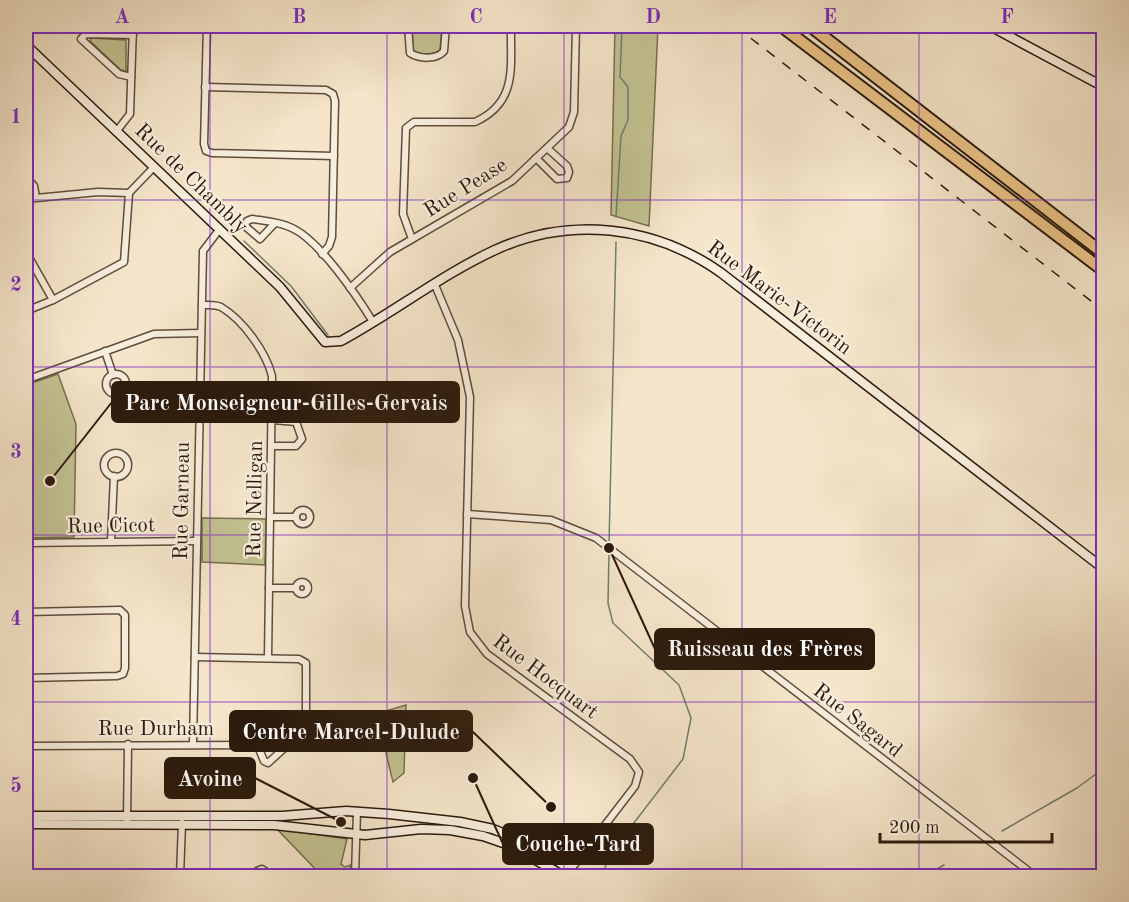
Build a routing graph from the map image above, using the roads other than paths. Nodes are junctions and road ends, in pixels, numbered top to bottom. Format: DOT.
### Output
graph roads {
  1 [pos="133,26"];
  2 [pos="207,26"];
  3 [pos="408,26"];
  4 [pos="446,26"];
  5 [pos="511,26"];
  6 [pos="576,26"];
  7 [pos="781,26"];
  8 [pos="810,26"];
  9 [pos="990,26"];
  10 [pos="133,35"];
  11 [pos="26,45"];
  12 [pos="131,77"];
  13 [pos="205,87"];
  14 [pos="1104,87"];
  15 [pos="117,132"];
  16 [pos="547,148"];
  17 [pos="334,156"];
  18 [pos="536,158"];
  19 [pos="154,167"];
  20 [pos="26,177"];
  21 [pos="129,193"];
  22 [pos="36,197"];
  23 [pos="26,199"];
  24 [pos="275,223"];
  25 [pos="219,230"];
  26 [pos="412,239"];
  27 [pos="26,252"];
  28 [pos="322,254"];
  29 [pos="1104,254"];
  30 [pos="1104,271"];
  31 [pos="435,285"];
  32 [pos="350,288"];
  33 [pos="53,300"];
  34 [pos="202,305"];
  35 [pos="26,311"];
  36 [pos="373,322"];
  37 [pos="201,333"];
  38 [pos="327,343"];
  39 [pos="105,351"];
  40 [pos="113,375"];
  41 [pos="26,380"];
  42 [pos="273,420"];
  43 [pos="272,446"];
  44 [pos="114,476"];
  45 [pos="467,514"];
  46 [pos="271,516"];
  47 [pos="296,517"];
  48 [pos="111,541"];
  49 [pos="197,541"];
  50 [pos="26,543"];
  51 [pos="1104,569"];
  52 [pos="269,588"];
  53 [pos="296,588"];
  54 [pos="26,612"];
  55 [pos="195,657"];
  56 [pos="268,658"];
  57 [pos="26,678"];
  58 [pos="193,743"];
  59 [pos="128,744"];
  60 [pos="257,744"];
  61 [pos="26,746"];
  62 [pos="285,748"];
  63 [pos="357,812"];
  64 [pos="26,816"];
  65 [pos="127,819"];
  66 [pos="182,819"];
  67 [pos="26,824"];
  68 [pos="475,830"];
  69 [pos="356,835"];
  70 [pos="567,874"];
  71 [pos="180,876"];
  72 [pos="255,876"];
  73 [pos="273,876"];
  74 [pos="355,876"];
  75 [pos="580,876"];
  76 [pos="1035,876"];
  1 -- 10 [label="street"];
  2 -- 13 [label="street"];
  3 -- 4 [label="street"];
  5 -- 26 [label="street"];
  6 -- 16 [label="street, Rue Pease"];
  7 -- 30 [label="highway"];
  8 -- 29 [label="highway"];
  9 -- 14 [label="street"];
  10 -- 12 [label="street"];
  10 -- 12 [label="street"];
  11 -- 15 [label="street, Rue de Chambly"];
  12 -- 15 [label="street"];
  13 -- 17 [label="street"];
  13 -- 17 [label="street"];
  15 -- 19 [label="street, Rue de Chambly"];
  16 -- 18 [label="street, Rue Pease"];
  16 -- 18 [label="street"];
  17 -- 28 [label="street"];
  18 -- 26 [label="street, Rue Pease"];
  19 -- 21 [label="street"];
  19 -- 25 [label="street, Rue de Chambly"];
  20 -- 22 [label="street"];
  21 -- 22 [label="street"];
  21 -- 33 [label="street"];
  22 -- 23 [label="street"];
  24 -- 24 [label="street"];
  24 -- 28 [label="street"];
  25 -- 34 [label="street, Rue Garneau"];
  25 -- 38 [label="street, Rue de Chambly"];
  26 -- 32 [label="street, Rue Pease"];
  27 -- 33 [label="street"];
  28 -- 32 [label="street"];
  31 -- 36 [label="street, Rue Marie-Victorin"];
  31 -- 45 [label="street, Rue Hocquart"];
  31 -- 51 [label="street, Rue Marie-Victorin"];
  32 -- 36 [label="street"];
  33 -- 35 [label="street"];
  34 -- 37 [label="street, Rue Garneau"];
  34 -- 42 [label="street, Rue Nelligan"];
  36 -- 38 [label="street, Rue Marie-Victorin"];
  37 -- 39 [label="street"];
  37 -- 49 [label="street, Rue Garneau"];
  39 -- 40 [label="street"];
  39 -- 41 [label="street"];
  42 -- 43 [label="street, Rue Nelligan"];
  42 -- 43 [label="street"];
  43 -- 46 [label="street, Rue Nelligan"];
  44 -- 48 [label="street"];
  45 -- 70 [label="street, Rue Hocquart"];
  45 -- 76 [label="street, Rue Sagard"];
  46 -- 47 [label="street"];
  46 -- 52 [label="street, Rue Nelligan"];
  48 -- 49 [label="street, Rue Cicot"];
  48 -- 50 [label="street, Rue Cicot"];
  49 -- 55 [label="street, Rue Garneau"];
  52 -- 53 [label="street"];
  52 -- 56 [label="street, Rue Nelligan"];
  54 -- 57 [label="street"];
  55 -- 56 [label="street"];
  55 -- 58 [label="street, Rue Garneau"];
  56 -- 62 [label="street"];
  58 -- 59 [label="street, Rue Durham"];
  58 -- 60 [label="street, Rue Durham"];
  59 -- 61 [label="street, Rue Durham"];
  59 -- 65 [label="street"];
  60 -- 62 [label="street, Rue Durham"];
  60 -- 62 [label="street"];
  63 -- 66 [label="street"];
  63 -- 68 [label="street"];
  63 -- 69 [label="street"];
  64 -- 65 [label="street"];
  65 -- 66 [label="street"];
  65 -- 67 [label="street"];
  66 -- 69 [label="street"];
  66 -- 71 [label="street"];
  68 -- 69 [label="street"];
  68 -- 70 [label="street"];
  69 -- 74 [label="street"];
  70 -- 75 [label="street"];
  72 -- 73 [label="street"];
}
